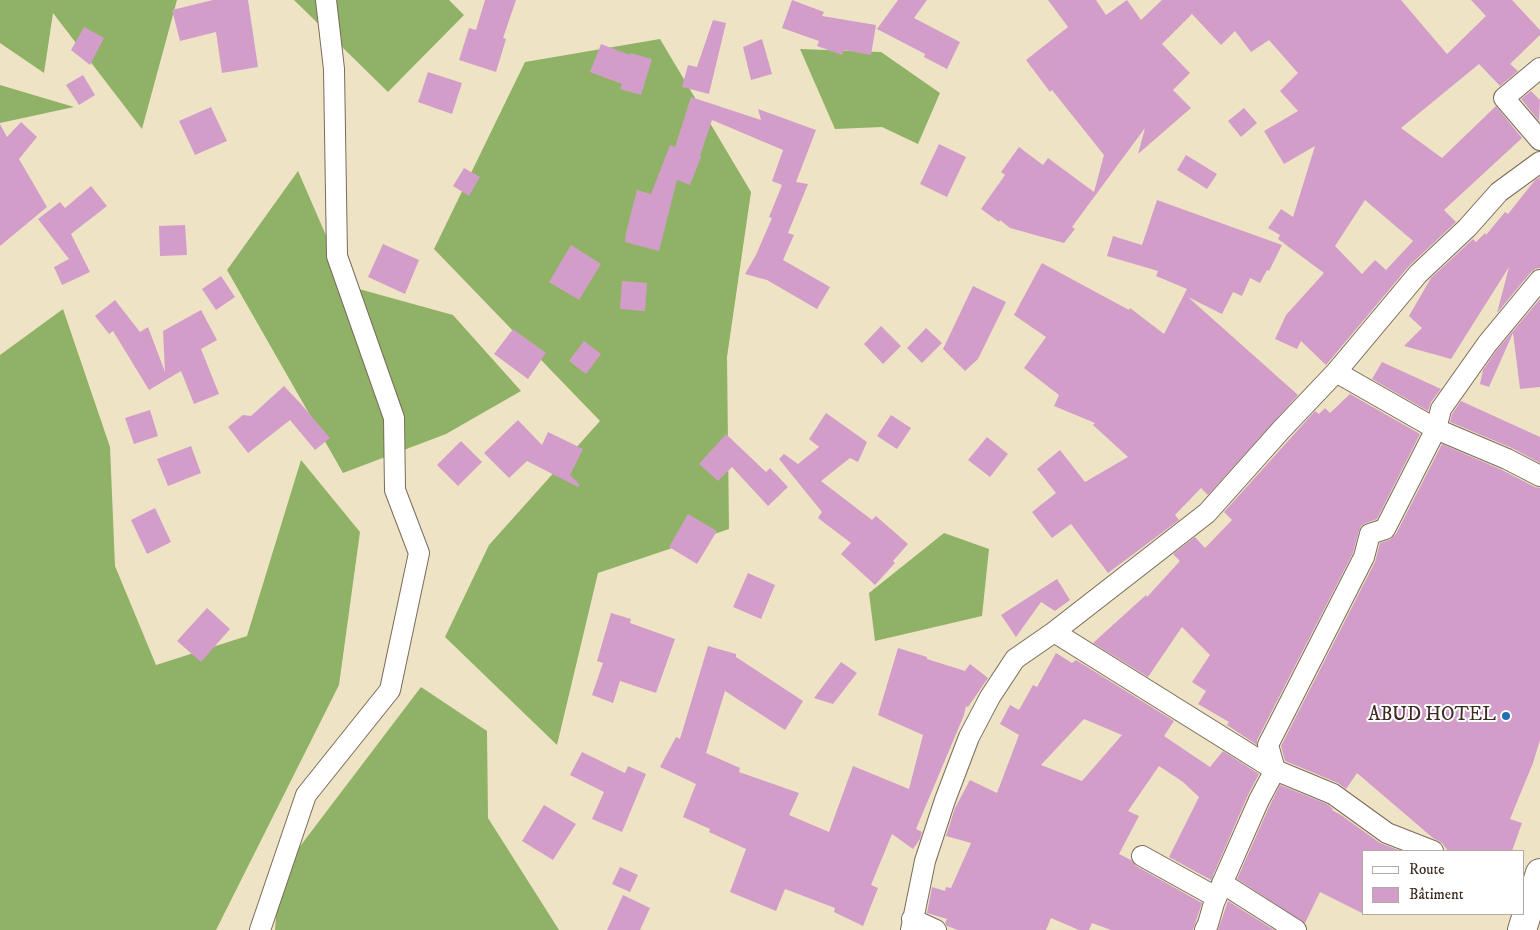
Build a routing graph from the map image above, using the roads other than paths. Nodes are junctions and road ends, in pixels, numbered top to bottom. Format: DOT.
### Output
graph roads {
  1 [pos="326,0"];
  2 [pos="1540,68"];
  3 [pos="1540,140"];
  4 [pos="1540,162"];
  5 [pos="1540,280"];
  6 [pos="1336,372"];
  7 [pos="1436,429"];
  8 [pos="1540,476"];
  9 [pos="1054,632"];
  10 [pos="1275,770"];
  11 [pos="1430,850"];
  12 [pos="1142,856"];
  13 [pos="1534,886"];
  14 [pos="1219,890"];
  15 [pos="911,924"];
  16 [pos="260,930"];
  17 [pos="936,930"];
  18 [pos="1205,930"];
  19 [pos="1296,930"];
  20 [pos="1522,930"];
  1 -- 16 [label="street"];
  2 -- 3 [label="street"];
  4 -- 6 [label="street"];
  5 -- 7 [label="street"];
  6 -- 7 [label="street"];
  6 -- 9 [label="street"];
  7 -- 8 [label="street"];
  7 -- 10 [label="street"];
  9 -- 10 [label="street"];
  9 -- 15 [label="street"];
  10 -- 11 [label="street"];
  10 -- 14 [label="street"];
  12 -- 14 [label="street"];
  13 -- 20 [label="main road"];
  14 -- 18 [label="street"];
  14 -- 19 [label="street"];
  15 -- 17 [label="street"];
}
